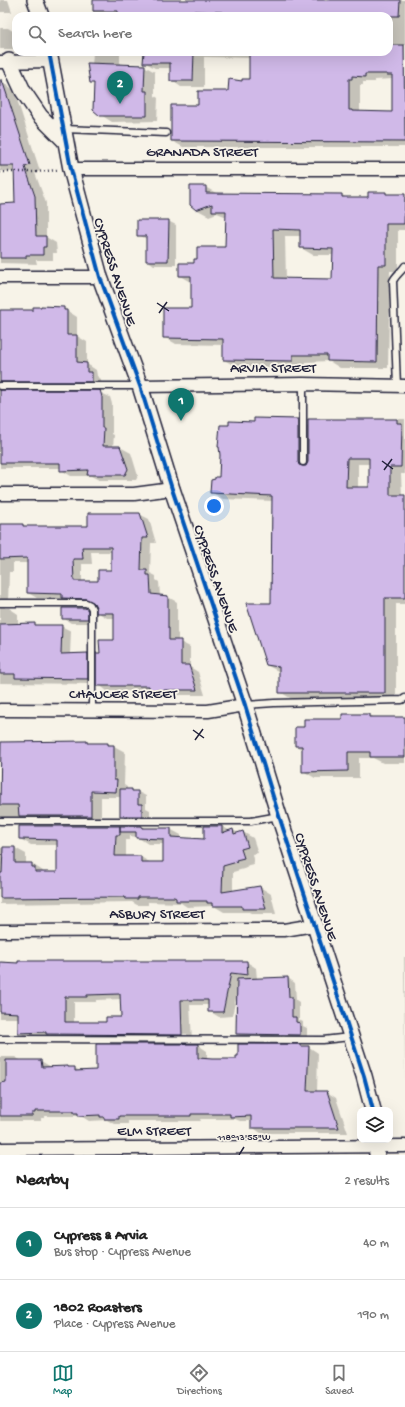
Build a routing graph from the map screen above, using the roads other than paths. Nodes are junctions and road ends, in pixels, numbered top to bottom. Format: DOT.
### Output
graph roads {
  1 [pos="35,0"];
  2 [pos="39,12"];
  3 [pos="50,57"];
  4 [pos="4,62"];
  5 [pos="166,133"];
  6 [pos="64,135"];
  7 [pos="71,169"];
  8 [pos="405,169"];
  9 [pos="405,266"];
  10 [pos="0,277"];
  11 [pos="100,277"];
  12 [pos="303,384"];
  13 [pos="0,386"];
  14 [pos="140,386"];
  15 [pos="401,386"];
  16 [pos="303,462"];
  17 [pos="172,490"];
  18 [pos="0,494"];
  19 [pos="0,603"];
  20 [pos="405,698"];
  21 [pos="245,706"];
  22 [pos="0,710"];
  23 [pos="92,711"];
  24 [pos="279,816"];
  25 [pos="0,821"];
  26 [pos="314,925"];
  27 [pos="0,931"];
  28 [pos="352,1037"];
  29 [pos="0,1039"];
  30 [pos="372,1107"];
  31 [pos="405,1146"];
  32 [pos="377,1147"];
  33 [pos="0,1149"];
  1 -- 2 [label="street"];
  3 -- 4 [label="street"];
  3 -- 6 [label="street, CYPRESS AVENUE"];
  4 -- 6 [label="street"];
  5 -- 6 [label="lane"];
  6 -- 7 [label="street, CYPRESS AVENUE"];
  7 -- 8 [label="street, GRANADA STREET"];
  7 -- 11 [label="street, CYPRESS AVENUE"];
  9 -- 15 [label="lane"];
  10 -- 11 [label="street"];
  11 -- 14 [label="street, CYPRESS AVENUE"];
  12 -- 14 [label="street, ARVIA STREET"];
  12 -- 15 [label="street, ARVIA STREET"];
  12 -- 16 [label="lane"];
  13 -- 14 [label="lane"];
  14 -- 17 [label="street, CYPRESS AVENUE"];
  17 -- 18 [label="street"];
  17 -- 21 [label="street, CYPRESS AVENUE"];
  19 -- 23 [label="lane"];
  20 -- 21 [label="lane"];
  21 -- 23 [label="street, CHAUCER STREET"];
  21 -- 24 [label="street, CYPRESS AVENUE"];
  22 -- 23 [label="street, CHAUCER STREET"];
  24 -- 25 [label="lane"];
  24 -- 26 [label="street, CYPRESS AVENUE"];
  26 -- 27 [label="street, ASBURY STREET"];
  26 -- 28 [label="street, CYPRESS AVENUE"];
  28 -- 29 [label="lane"];
  28 -- 30 [label="street, CYPRESS AVENUE"];
  31 -- 32 [label="street, ELM STREET"];
  32 -- 33 [label="street, ELM STREET"];
}
